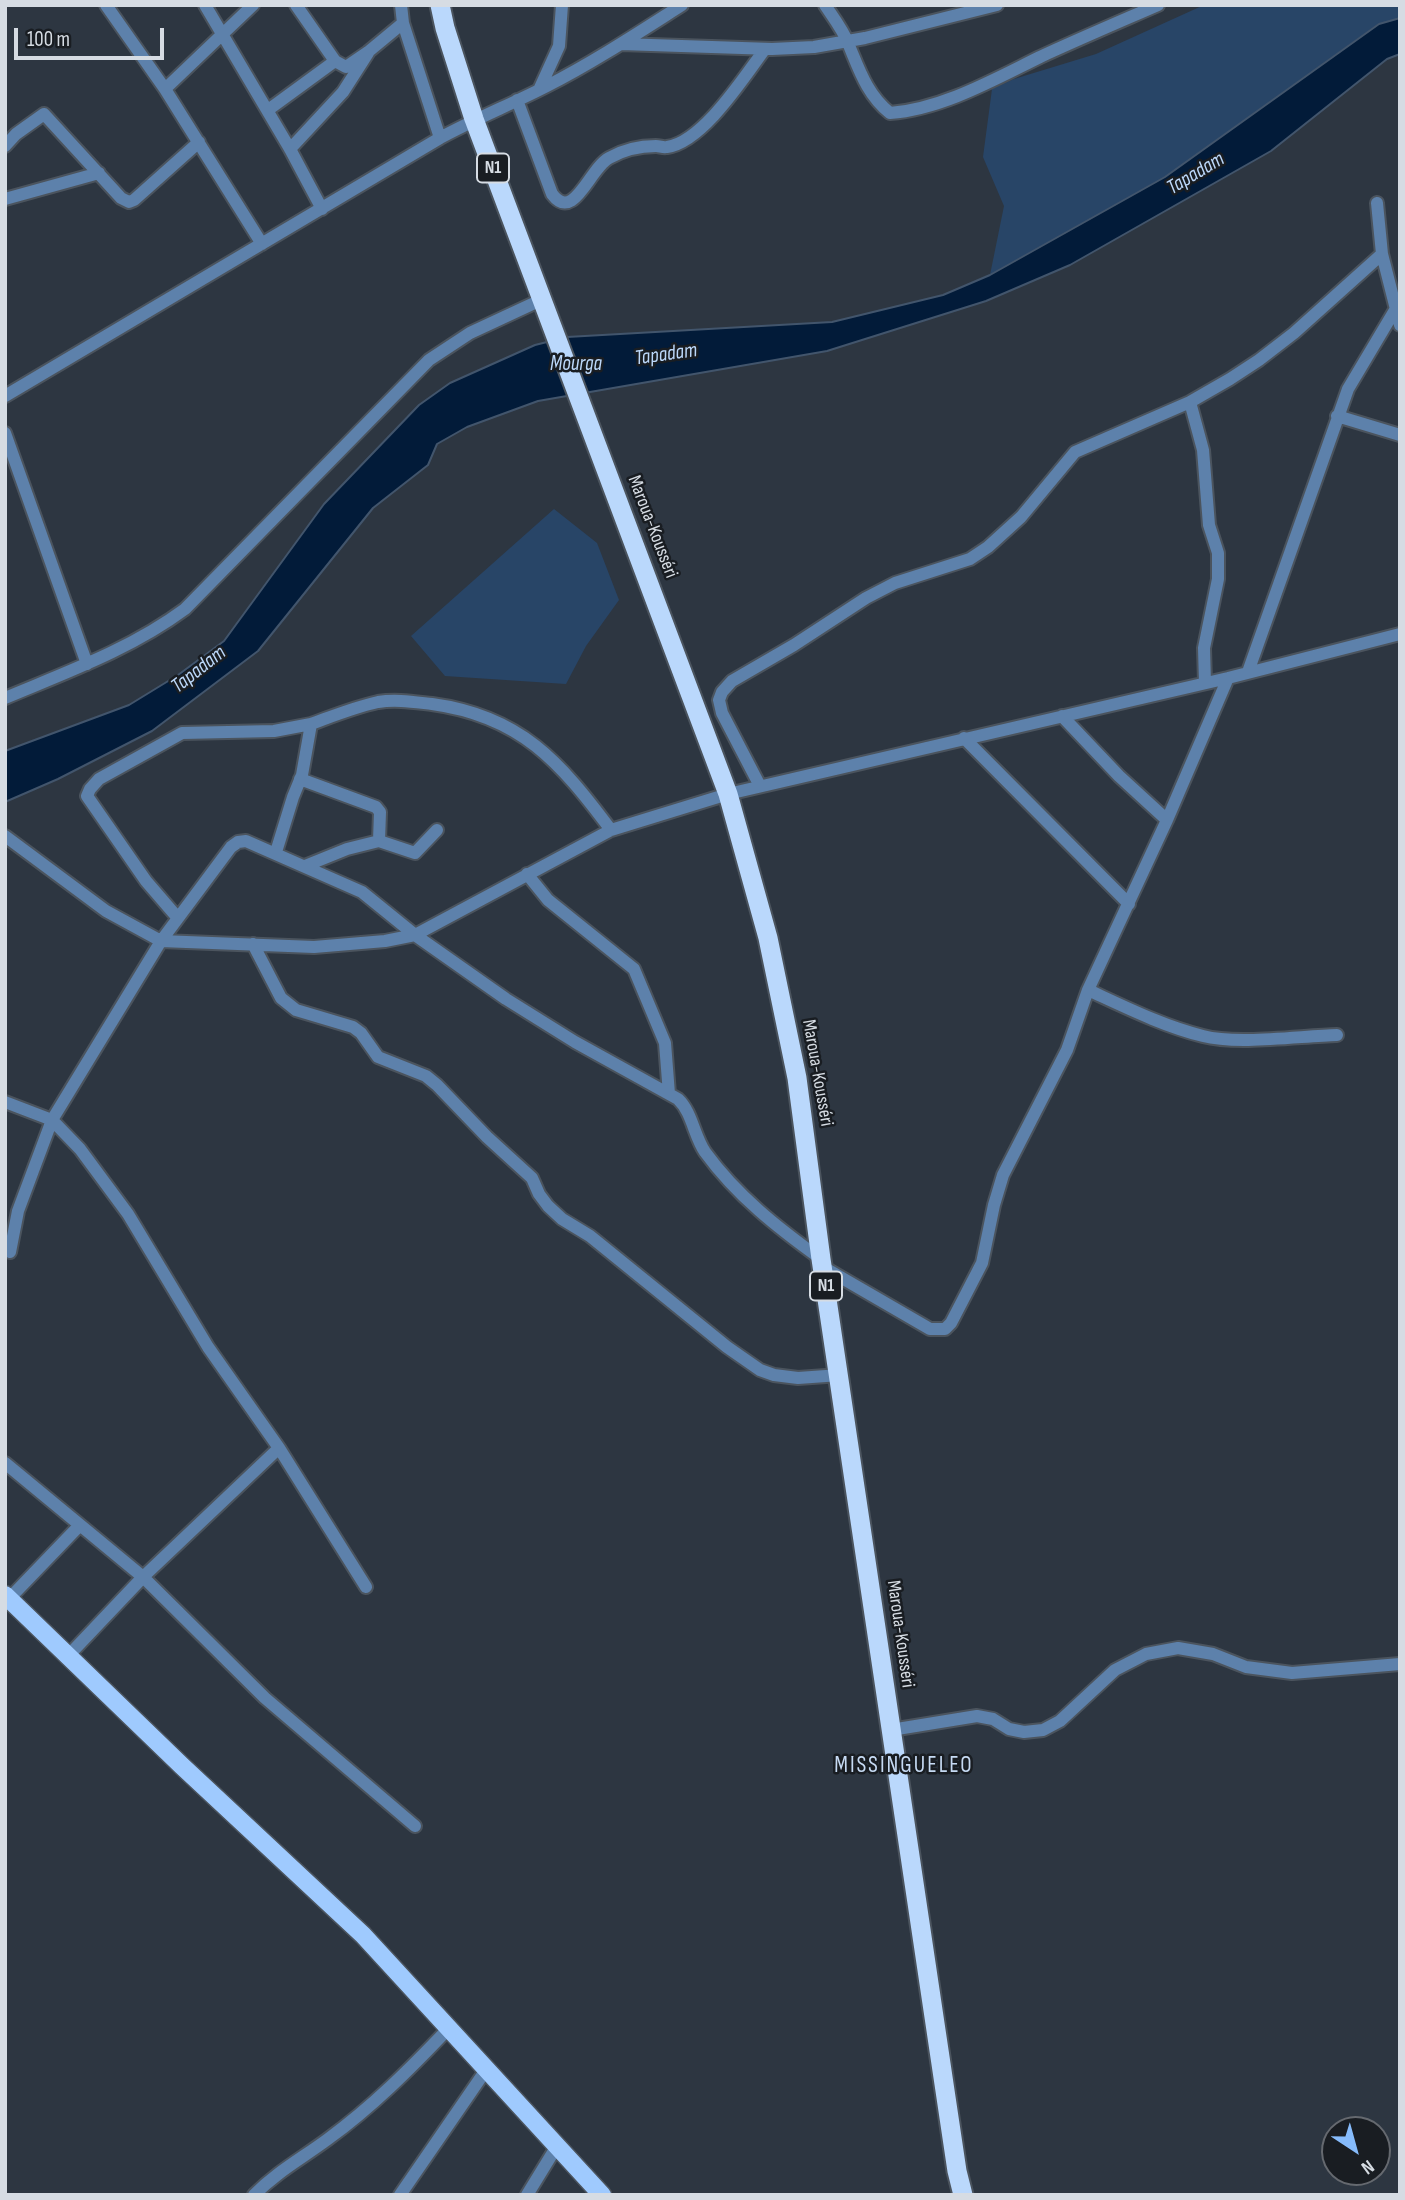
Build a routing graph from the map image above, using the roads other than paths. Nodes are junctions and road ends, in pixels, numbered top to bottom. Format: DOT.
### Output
graph roads {
  1 [pos="106,5"];
  2 [pos="205,5"];
  3 [pos="253,5"];
  4 [pos="296,5"];
  5 [pos="401,5"];
  6 [pos="440,5"];
  7 [pos="562,5"];
  8 [pos="682,5"];
  9 [pos="825,5"];
  10 [pos="997,5"];
  11 [pos="1158,5"];
  12 [pos="403,23"];
  13 [pos="223,33"];
  14 [pos="847,41"];
  15 [pos="621,44"];
  16 [pos="765,49"];
  17 [pos="368,52"];
  18 [pos="335,61"];
  19 [pos="165,89"];
  20 [pos="539,90"];
  21 [pos="517,100"];
  22 [pos="268,110"];
  23 [pos="474,119"];
  24 [pos="5,125"];
  25 [pos="16,134"];
  26 [pos="440,138"];
  27 [pos="200,142"];
  28 [pos="5,146"];
  29 [pos="290,149"];
  30 [pos="99,173"];
  31 [pos="5,199"];
  32 [pos="1377,203"];
  33 [pos="322,209"];
  34 [pos="262,244"];
  35 [pos="1382,254"];
  36 [pos="543,299"];
  37 [pos="1395,310"];
  38 [pos="1400,325"];
  39 [pos="5,396"];
  40 [pos="1190,402"];
  41 [pos="1337,416"];
  42 [pos="5,433"];
  43 [pos="1400,435"];
  44 [pos="1400,634"];
  45 [pos="87,664"];
  46 [pos="1248,672"];
  47 [pos="1228,678"];
  48 [pos="1205,683"];
  49 [pos="5,698"];
  50 [pos="1062,716"];
  51 [pos="312,724"];
  52 [pos="964,738"];
  53 [pos="300,779"];
  54 [pos="760,786"];
  55 [pos="727,794"];
  56 [pos="1167,820"];
  57 [pos="437,830"];
  58 [pos="611,830"];
  59 [pos="5,836"];
  60 [pos="379,842"];
  61 [pos="276,852"];
  62 [pos="305,866"];
  63 [pos="527,874"];
  64 [pos="1129,904"];
  65 [pos="177,917"];
  66 [pos="415,934"];
  67 [pos="161,942"];
  68 [pos="253,944"];
  69 [pos="1088,990"];
  70 [pos="1337,1035"];
  71 [pos="669,1094"];
  72 [pos="5,1102"];
  73 [pos="52,1120"];
  74 [pos="10,1252"];
  75 [pos="822,1263"];
  76 [pos="840,1375"];
  77 [pos="279,1448"];
  78 [pos="5,1463"];
  79 [pos="80,1525"];
  80 [pos="143,1577"];
  81 [pos="366,1587"];
  82 [pos="7,1599"];
  83 [pos="69,1655"];
  84 [pos="1400,1664"];
  85 [pos="891,1730"];
  86 [pos="415,1826"];
  87 [pos="448,2029"];
  88 [pos="486,2070"];
  89 [pos="556,2146"];
  90 [pos="254,2195"];
  91 [pos="400,2195"];
  92 [pos="527,2195"];
  93 [pos="602,2195"];
  94 [pos="963,2195"];
  1 -- 19 [label="street"];
  2 -- 13 [label="street"];
  3 -- 13 [label="street"];
  4 -- 18 [label="street"];
  5 -- 12 [label="street"];
  6 -- 23 [label="highway, Maroua-Kousséri / N1"];
  7 -- 20 [label="street"];
  8 -- 15 [label="street"];
  9 -- 14 [label="street"];
  10 -- 14 [label="street"];
  11 -- 14 [label="street"];
  12 -- 17 [label="street"];
  12 -- 26 [label="street"];
  13 -- 19 [label="street"];
  13 -- 22 [label="street"];
  14 -- 16 [label="street"];
  15 -- 16 [label="street"];
  15 -- 20 [label="street"];
  16 -- 21 [label="street"];
  17 -- 18 [label="street"];
  17 -- 29 [label="street"];
  18 -- 22 [label="street"];
  19 -- 27 [label="street"];
  20 -- 21 [label="street"];
  21 -- 23 [label="street"];
  22 -- 29 [label="street"];
  23 -- 26 [label="street"];
  23 -- 36 [label="highway, Maroua-Kousséri / N1"];
  24 -- 25 [label="street"];
  25 -- 28 [label="street"];
  25 -- 30 [label="street"];
  26 -- 33 [label="street"];
  27 -- 30 [label="street"];
  27 -- 34 [label="street"];
  29 -- 33 [label="street"];
  30 -- 31 [label="street"];
  32 -- 35 [label="street"];
  33 -- 34 [label="street"];
  34 -- 39 [label="street"];
  35 -- 37 [label="street"];
  35 -- 40 [label="street"];
  36 -- 45 [label="street"];
  36 -- 55 [label="highway, Maroua-Kousséri / N1"];
  37 -- 38 [label="street"];
  37 -- 41 [label="street"];
  40 -- 48 [label="street"];
  40 -- 54 [label="street"];
  41 -- 43 [label="street"];
  41 -- 46 [label="street"];
  42 -- 45 [label="street"];
  44 -- 46 [label="street"];
  45 -- 49 [label="street"];
  46 -- 47 [label="street"];
  47 -- 48 [label="street"];
  47 -- 56 [label="street"];
  48 -- 50 [label="street"];
  50 -- 52 [label="street"];
  50 -- 56 [label="street"];
  51 -- 53 [label="street"];
  51 -- 58 [label="street"];
  51 -- 65 [label="street"];
  52 -- 54 [label="street"];
  52 -- 64 [label="street"];
  53 -- 60 [label="street"];
  53 -- 61 [label="street"];
  54 -- 55 [label="street"];
  55 -- 58 [label="street"];
  55 -- 75 [label="highway, Maroua-Kousséri / N1"];
  56 -- 64 [label="street"];
  57 -- 60 [label="street"];
  58 -- 63 [label="street"];
  59 -- 67 [label="street"];
  60 -- 62 [label="street"];
  61 -- 62 [label="street"];
  61 -- 65 [label="street"];
  62 -- 66 [label="street"];
  63 -- 66 [label="street"];
  63 -- 71 [label="street"];
  64 -- 69 [label="street"];
  65 -- 67 [label="street"];
  66 -- 68 [label="street"];
  66 -- 71 [label="street"];
  67 -- 68 [label="street"];
  67 -- 73 [label="street"];
  68 -- 76 [label="street"];
  69 -- 70 [label="street"];
  69 -- 75 [label="street"];
  71 -- 75 [label="street"];
  72 -- 73 [label="street"];
  73 -- 74 [label="street"];
  73 -- 77 [label="street"];
  75 -- 76 [label="highway, Maroua-Kousséri / N1"];
  76 -- 85 [label="highway, Maroua-Kousséri / N1"];
  77 -- 80 [label="street"];
  77 -- 81 [label="street"];
  78 -- 79 [label="street"];
  79 -- 80 [label="street"];
  79 -- 82 [label="street"];
  80 -- 83 [label="street"];
  80 -- 86 [label="street"];
  82 -- 83 [label="main road"];
  83 -- 87 [label="main road"];
  84 -- 85 [label="street"];
  85 -- 94 [label="highway, Maroua-Kousséri / N1"];
  87 -- 88 [label="main road"];
  87 -- 90 [label="street"];
  88 -- 89 [label="main road"];
  88 -- 91 [label="street"];
  89 -- 92 [label="street"];
  89 -- 93 [label="main road"];
}
